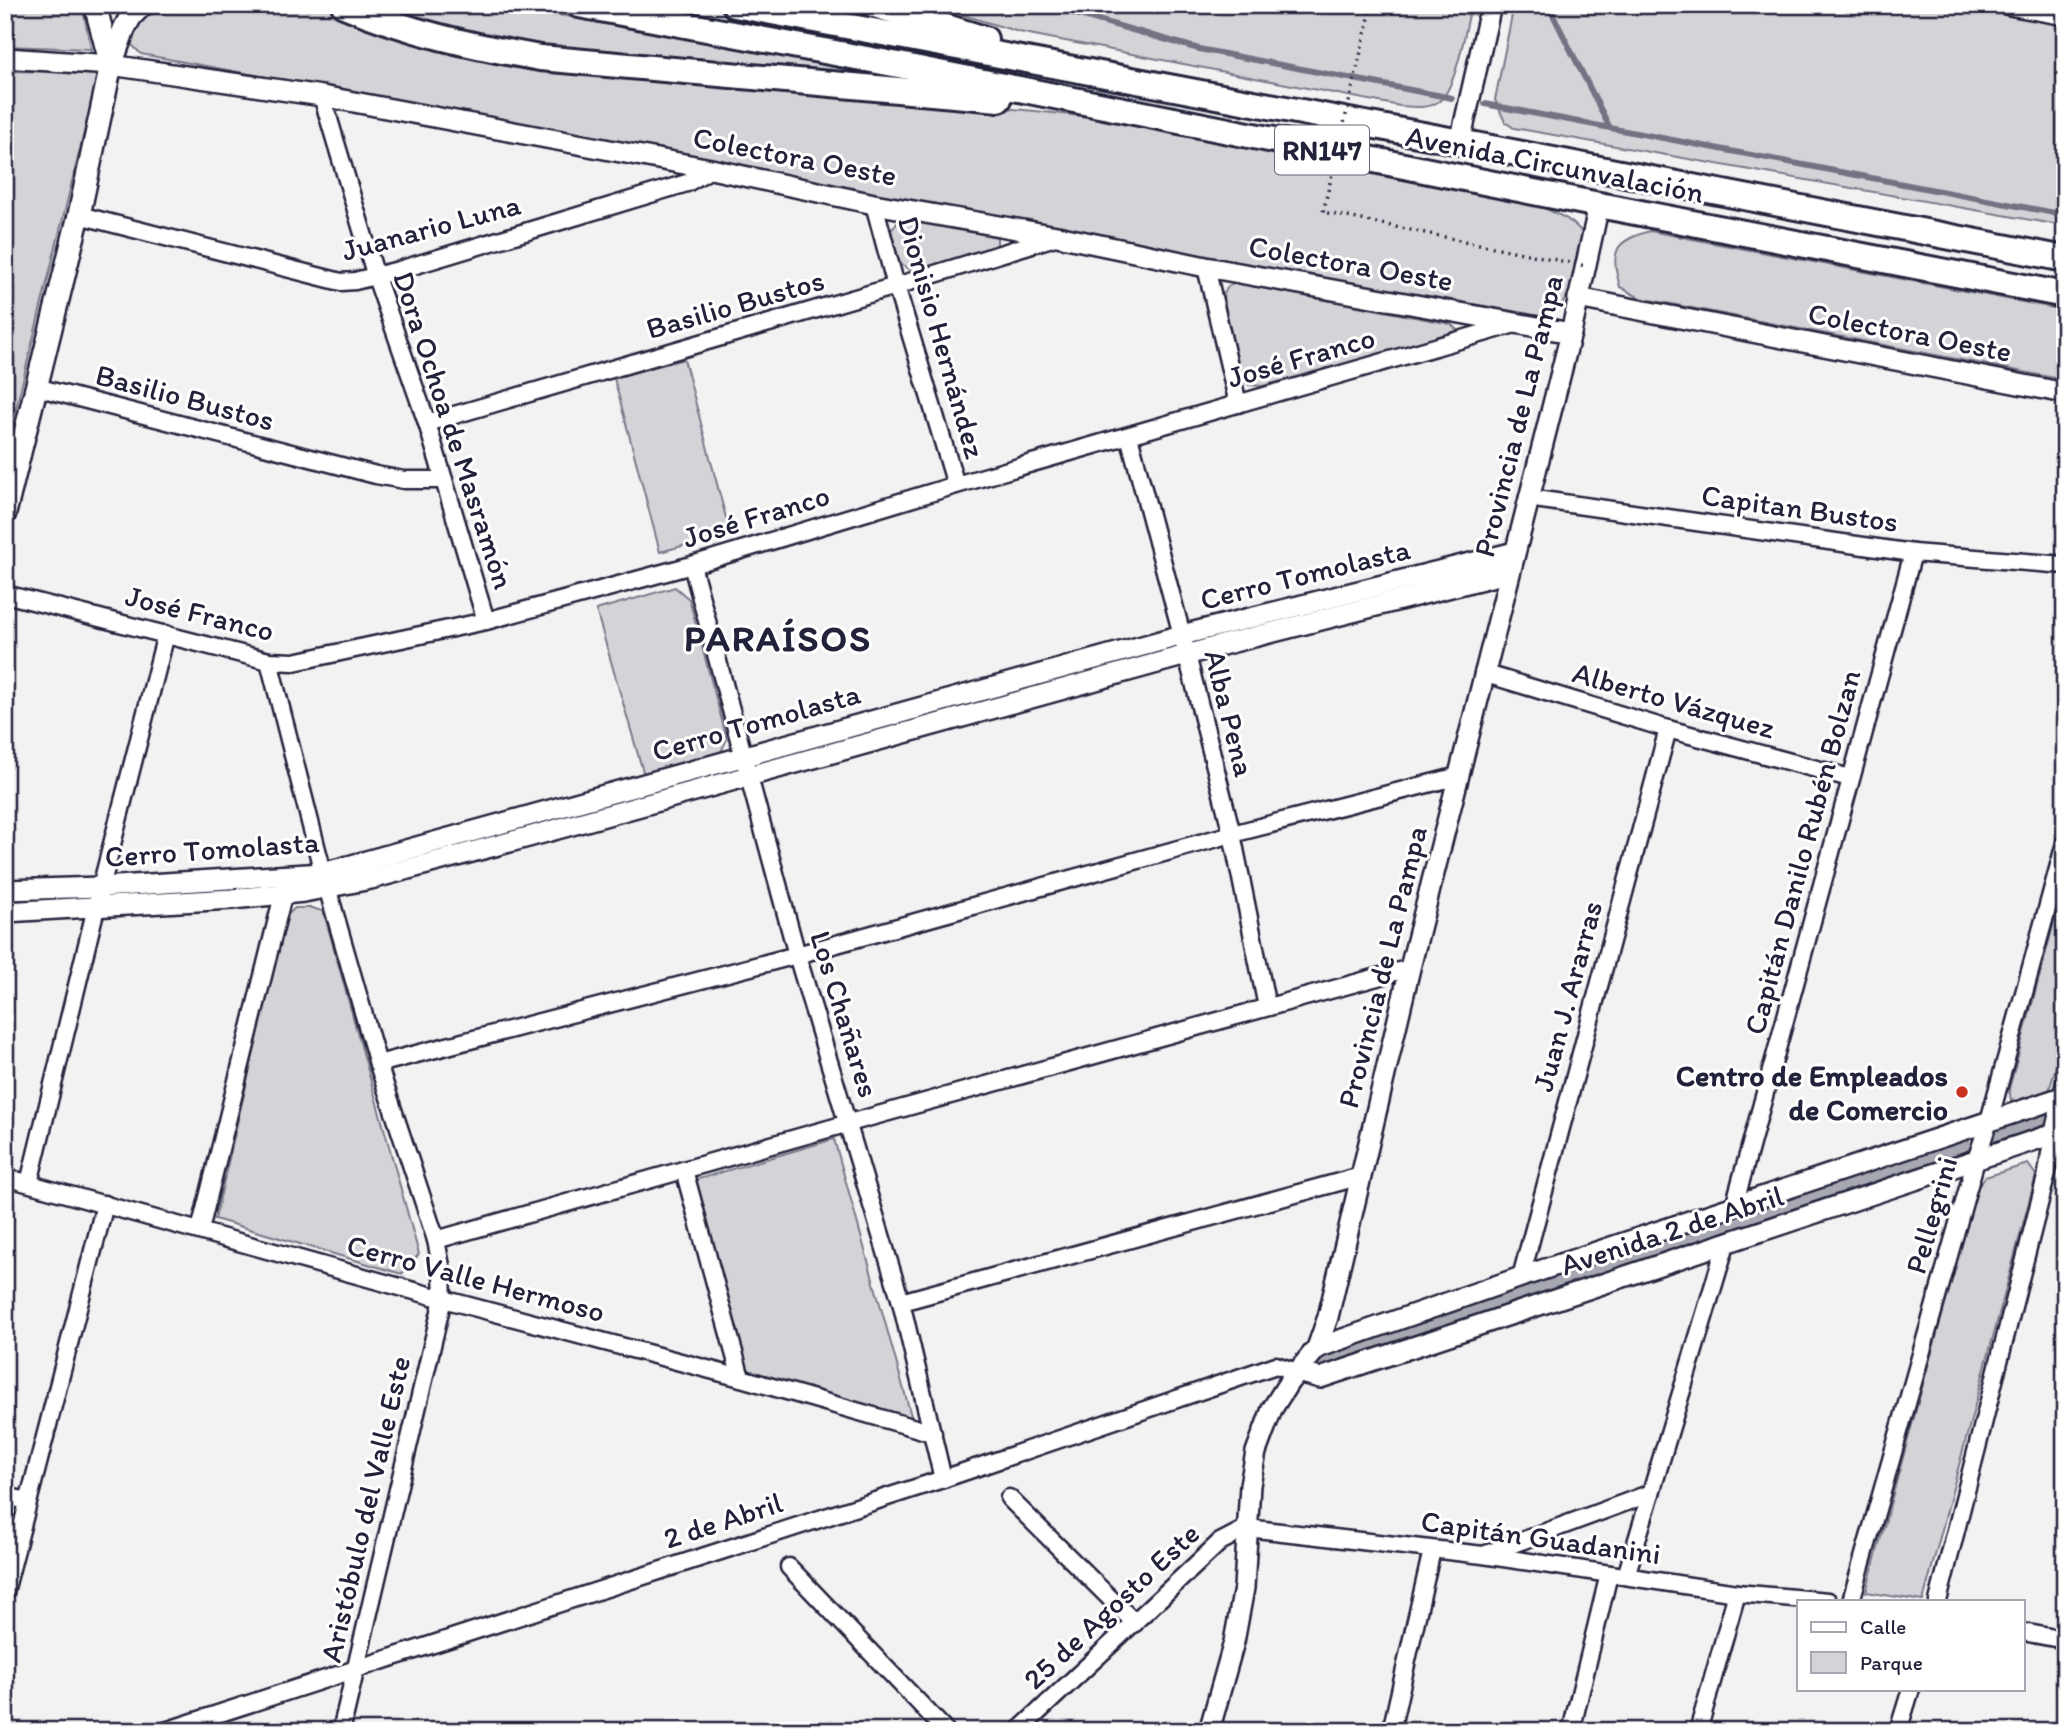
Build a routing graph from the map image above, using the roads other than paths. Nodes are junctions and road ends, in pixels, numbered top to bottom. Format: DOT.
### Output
graph roads {
  1 [pos="95,5"];
  2 [pos="142,5"];
  3 [pos="344,5"];
  4 [pos="579,5"];
  5 [pos="735,5"];
  6 [pos="875,5"];
  7 [pos="1490,5"];
  8 [pos="2010,5"];
  9 [pos="2065,15"];
  10 [pos="5,58"];
  11 [pos="111,65"];
  12 [pos="1092,72"];
  13 [pos="322,96"];
  14 [pos="1152,116"];
  15 [pos="1460,142"];
  16 [pos="712,169"];
  17 [pos="874,204"];
  18 [pos="1600,205"];
  19 [pos="79,215"];
  20 [pos="1057,236"];
  21 [pos="2065,259"];
  22 [pos="1206,267"];
  23 [pos="376,277"];
  24 [pos="896,286"];
  25 [pos="2065,295"];
  26 [pos="1578,299"];
  27 [pos="1515,324"];
  28 [pos="1571,332"];
  29 [pos="36,387"];
  30 [pos="2065,393"];
  31 [pos="1238,404"];
  32 [pos="427,423"];
  33 [pos="1129,436"];
  34 [pos="444,480"];
  35 [pos="956,485"];
  36 [pos="1528,498"];
  37 [pos="5,513"];
  38 [pos="1913,553"];
  39 [pos="1513,562"];
  40 [pos="692,565"];
  41 [pos="2065,565"];
  42 [pos="5,594"];
  43 [pos="485,621"];
  44 [pos="166,634"];
  45 [pos="1182,635"];
  46 [pos="1187,655"];
  47 [pos="269,661"];
  48 [pos="1483,673"];
  49 [pos="1668,729"];
  50 [pos="744,756"];
  51 [pos="750,776"];
  52 [pos="1459,776"];
  53 [pos="1850,778"];
  54 [pos="1232,834"];
  55 [pos="2065,843"];
  56 [pos="288,875"];
  57 [pos="325,880"];
  58 [pos="101,887"];
  59 [pos="5,890"];
  60 [pos="283,894"];
  61 [pos="96,907"];
  62 [pos="5,912"];
  63 [pos="797,955"];
  64 [pos="1410,968"];
  65 [pos="1267,1007"];
  66 [pos="378,1064"];
  67 [pos="2063,1092"];
  68 [pos="1989,1121"];
  69 [pos="849,1123"];
  70 [pos="2059,1132"];
  71 [pos="1976,1160"];
  72 [pos="684,1170"];
  73 [pos="5,1177"];
  74 [pos="1362,1177"];
  75 [pos="29,1182"];
  76 [pos="105,1204"];
  77 [pos="1734,1206"];
  78 [pos="200,1230"];
  79 [pos="436,1240"];
  80 [pos="1726,1244"];
  81 [pos="1521,1277"];
  82 [pos="443,1299"];
  83 [pos="901,1302"];
  84 [pos="1317,1348"];
  85 [pos="1297,1371"];
  86 [pos="741,1378"];
  87 [pos="933,1433"];
  88 [pos="943,1479"];
  89 [pos="1651,1493"];
  90 [pos="5,1496"];
  91 [pos="1009,1498"];
  92 [pos="28,1501"];
  93 [pos="1247,1528"];
  94 [pos="1432,1550"];
  95 [pos="1483,1555"];
  96 [pos="789,1567"];
  97 [pos="1609,1574"];
  98 [pos="1626,1576"];
  99 [pos="5,1592"];
  100 [pos="1737,1593"];
  101 [pos="1817,1600"];
  102 [pos="1851,1600"];
  103 [pos="1938,1600"];
  104 [pos="1135,1623"];
  105 [pos="2024,1632"];
  106 [pos="2065,1640"];
  107 [pos="355,1669"];
  108 [pos="1911,1690"];
  109 [pos="165,1731"];
  110 [pos="341,1731"];
  111 [pos="946,1731"];
  112 [pos="1018,1731"];
  113 [pos="1209,1731"];
  114 [pos="1391,1731"];
  115 [pos="1571,1731"];
  116 [pos="1698,1731"];
  117 [pos="1898,1731"];
  1 -- 11 [label="main road"];
  2 -- 11 [label="main road"];
  3 -- 14 [label="highway"];
  4 -- 14 [label="highway, Avenida Circunvalación / RN147"];
  5 -- 12 [label="highway, Avenida Circunvalación / RN147"];
  6 -- 12 [label="highway"];
  7 -- 15 [label="street"];
  8 -- 9 [label="street"];
  10 -- 11 [label="street, Colectora Oeste"];
  11 -- 13 [label="street, Colectora Oeste"];
  11 -- 19 [label="main road"];
  12 -- 15 [label="highway, Avenida Circunvalación / RN147"];
  13 -- 16 [label="street, Colectora Oeste"];
  13 -- 23 [label="street, Dora Ochoa de Masramón"];
  14 -- 18 [label="highway, Avenida Circunvalación / RN147"];
  15 -- 21 [label="highway, Avenida Circunvalación / RN147"];
  16 -- 17 [label="street, Colectora Oeste"];
  16 -- 23 [label="street, Juanario Luna"];
  17 -- 20 [label="street, Colectora Oeste"];
  17 -- 24 [label="street, Dionisio Hernández"];
  18 -- 25 [label="highway, Avenida Circunvalación / RN147"];
  18 -- 26 [label="street, Provincia de La Pampa"];
  19 -- 23 [label="street, Juanario Luna"];
  19 -- 29 [label="main road"];
  20 -- 22 [label="street, Colectora Oeste"];
  20 -- 24 [label="street, Basilio Bustos"];
  22 -- 27 [label="street, Colectora Oeste"];
  22 -- 31 [label="street"];
  23 -- 32 [label="street, Dora Ochoa de Masramón"];
  24 -- 32 [label="street, Basilio Bustos"];
  24 -- 35 [label="street, Dionisio Hernández"];
  26 -- 28 [label="street, Provincia de La Pampa"];
  26 -- 30 [label="street, Colectora Oeste"];
  27 -- 28 [label="street, Colectora Oeste"];
  27 -- 31 [label="street, José Franco"];
  28 -- 36 [label="street, Provincia de La Pampa"];
  29 -- 34 [label="street, Basilio Bustos"];
  29 -- 37 [label="main road"];
  31 -- 33 [label="street, José Franco"];
  32 -- 34 [label="street, Dora Ochoa de Masramón"];
  33 -- 35 [label="street, José Franco"];
  33 -- 45 [label="street, Alba Pena"];
  34 -- 43 [label="street, Dora Ochoa de Masramón"];
  35 -- 40 [label="street, José Franco"];
  36 -- 38 [label="street, Capitan Bustos"];
  36 -- 39 [label="street, Provincia de La Pampa"];
  38 -- 41 [label="street, Capitan Bustos"];
  38 -- 53 [label="street, Capitán Danilo Rubén Bolzan"];
  39 -- 45 [label="street, Cerro Tomolasta"];
  39 -- 46 [label="street, Cerro Tomolasta"];
  39 -- 48 [label="street, Provincia de La Pampa"];
  40 -- 43 [label="street, José Franco"];
  40 -- 50 [label="street, Los Chañares"];
  42 -- 44 [label="street, José Franco"];
  43 -- 47 [label="street, José Franco"];
  44 -- 47 [label="street, José Franco"];
  44 -- 58 [label="street"];
  45 -- 46 [label="street, Alba Pena"];
  45 -- 50 [label="street, Cerro Tomolasta"];
  46 -- 51 [label="street, Cerro Tomolasta"];
  46 -- 54 [label="street, Alba Pena"];
  47 -- 57 [label="street, Aristóbulo del Valle Este"];
  48 -- 49 [label="street, Alberto Vázquez"];
  48 -- 52 [label="street, Provincia de La Pampa"];
  49 -- 53 [label="street, Alberto Vázquez"];
  49 -- 81 [label="street, Juan J. Ararras"];
  50 -- 51 [label="street, Los Chañares"];
  50 -- 57 [label="street, Cerro Tomolasta"];
  51 -- 57 [label="street, Cerro Tomolasta"];
  51 -- 63 [label="street, Los Chañares"];
  52 -- 54 [label="street"];
  52 -- 64 [label="street, Provincia de La Pampa"];
  53 -- 77 [label="street, Capitán Danilo Rubén Bolzan"];
  54 -- 63 [label="street"];
  54 -- 65 [label="street, Alba Pena"];
  55 -- 68 [label="street, Pellegrini"];
  56 -- 57 [label="street, Cerro Tomolasta"];
  56 -- 58 [label="street, Cerro Tomolasta"];
  56 -- 60 [label="street"];
  57 -- 60 [label="street, Cerro Tomolasta"];
  57 -- 66 [label="street, Aristóbulo del Valle Este"];
  58 -- 59 [label="street, Cerro Tomolasta"];
  58 -- 61 [label="street"];
  60 -- 61 [label="street, Cerro Tomolasta"];
  60 -- 78 [label="street"];
  61 -- 62 [label="street, Cerro Tomolasta"];
  61 -- 75 [label="street"];
  63 -- 66 [label="street"];
  63 -- 69 [label="street, Los Chañares"];
  64 -- 65 [label="street"];
  64 -- 74 [label="street, Provincia de La Pampa"];
  65 -- 69 [label="street"];
  66 -- 79 [label="street, Aristóbulo del Valle Este"];
  67 -- 68 [label="street, Avenida 2 de Abril"];
  67 -- 70 [label="street"];
  68 -- 71 [label="street, Pellegrini"];
  68 -- 77 [label="street, Avenida 2 de Abril"];
  69 -- 72 [label="street"];
  69 -- 83 [label="street, Los Chañares"];
  70 -- 71 [label="street, Avenida 2 de Abril"];
  70 -- 103 [label="street"];
  71 -- 80 [label="street, Avenida 2 de Abril"];
  71 -- 102 [label="street, Pellegrini"];
  72 -- 79 [label="street"];
  72 -- 86 [label="street"];
  73 -- 75 [label="street, Cerro Valle Hermoso"];
  74 -- 83 [label="street"];
  74 -- 84 [label="street, Provincia de La Pampa"];
  75 -- 76 [label="street, Cerro Valle Hermoso"];
  76 -- 78 [label="street, Cerro Valle Hermoso"];
  76 -- 92 [label="street"];
  77 -- 81 [label="street, Avenida 2 de Abril"];
  78 -- 82 [label="street, Cerro Valle Hermoso"];
  79 -- 82 [label="street, Aristóbulo del Valle Este"];
  80 -- 85 [label="street, Avenida 2 de Abril"];
  80 -- 89 [label="street"];
  81 -- 84 [label="street, Avenida 2 de Abril"];
  82 -- 86 [label="street, Cerro Valle Hermoso"];
  82 -- 107 [label="street, Aristóbulo del Valle Este"];
  83 -- 87 [label="street, Los Chañares"];
  84 -- 85 [label="street, Provincia de La Pampa"];
  85 -- 88 [label="street, 2 de Abril"];
  85 -- 93 [label="street, Provincia de La Pampa"];
  86 -- 87 [label="street, Cerro Valle Hermoso"];
  87 -- 88 [label="street, Los Chañares"];
  88 -- 107 [label="street, 2 de Abril"];
  89 -- 95 [label="street"];
  89 -- 98 [label="street"];
  90 -- 92 [label="street"];
  91 -- 104 [label="street"];
  92 -- 99 [label="street"];
  93 -- 94 [label="street, Capitán Guadanini"];
  93 -- 104 [label="street, 25 de Agosto Este"];
  93 -- 113 [label="street, Provincia de La Pampa"];
  94 -- 95 [label="street, Capitán Guadanini"];
  94 -- 114 [label="street"];
  95 -- 97 [label="street, Capitán Guadanini"];
  96 -- 111 [label="street"];
  97 -- 98 [label="street, Capitán Guadanini"];
  97 -- 115 [label="street"];
  98 -- 100 [label="street, Capitán Guadanini"];
  100 -- 101 [label="street, Capitán Guadanini"];
  100 -- 116 [label="street"];
  104 -- 112 [label="street, 25 de Agosto Este"];
  105 -- 106 [label="street"];
  107 -- 109 [label="street, 2 de Abril"];
  107 -- 110 [label="street, Aristóbulo del Valle Este"];
  108 -- 117 [label="street"];
}
